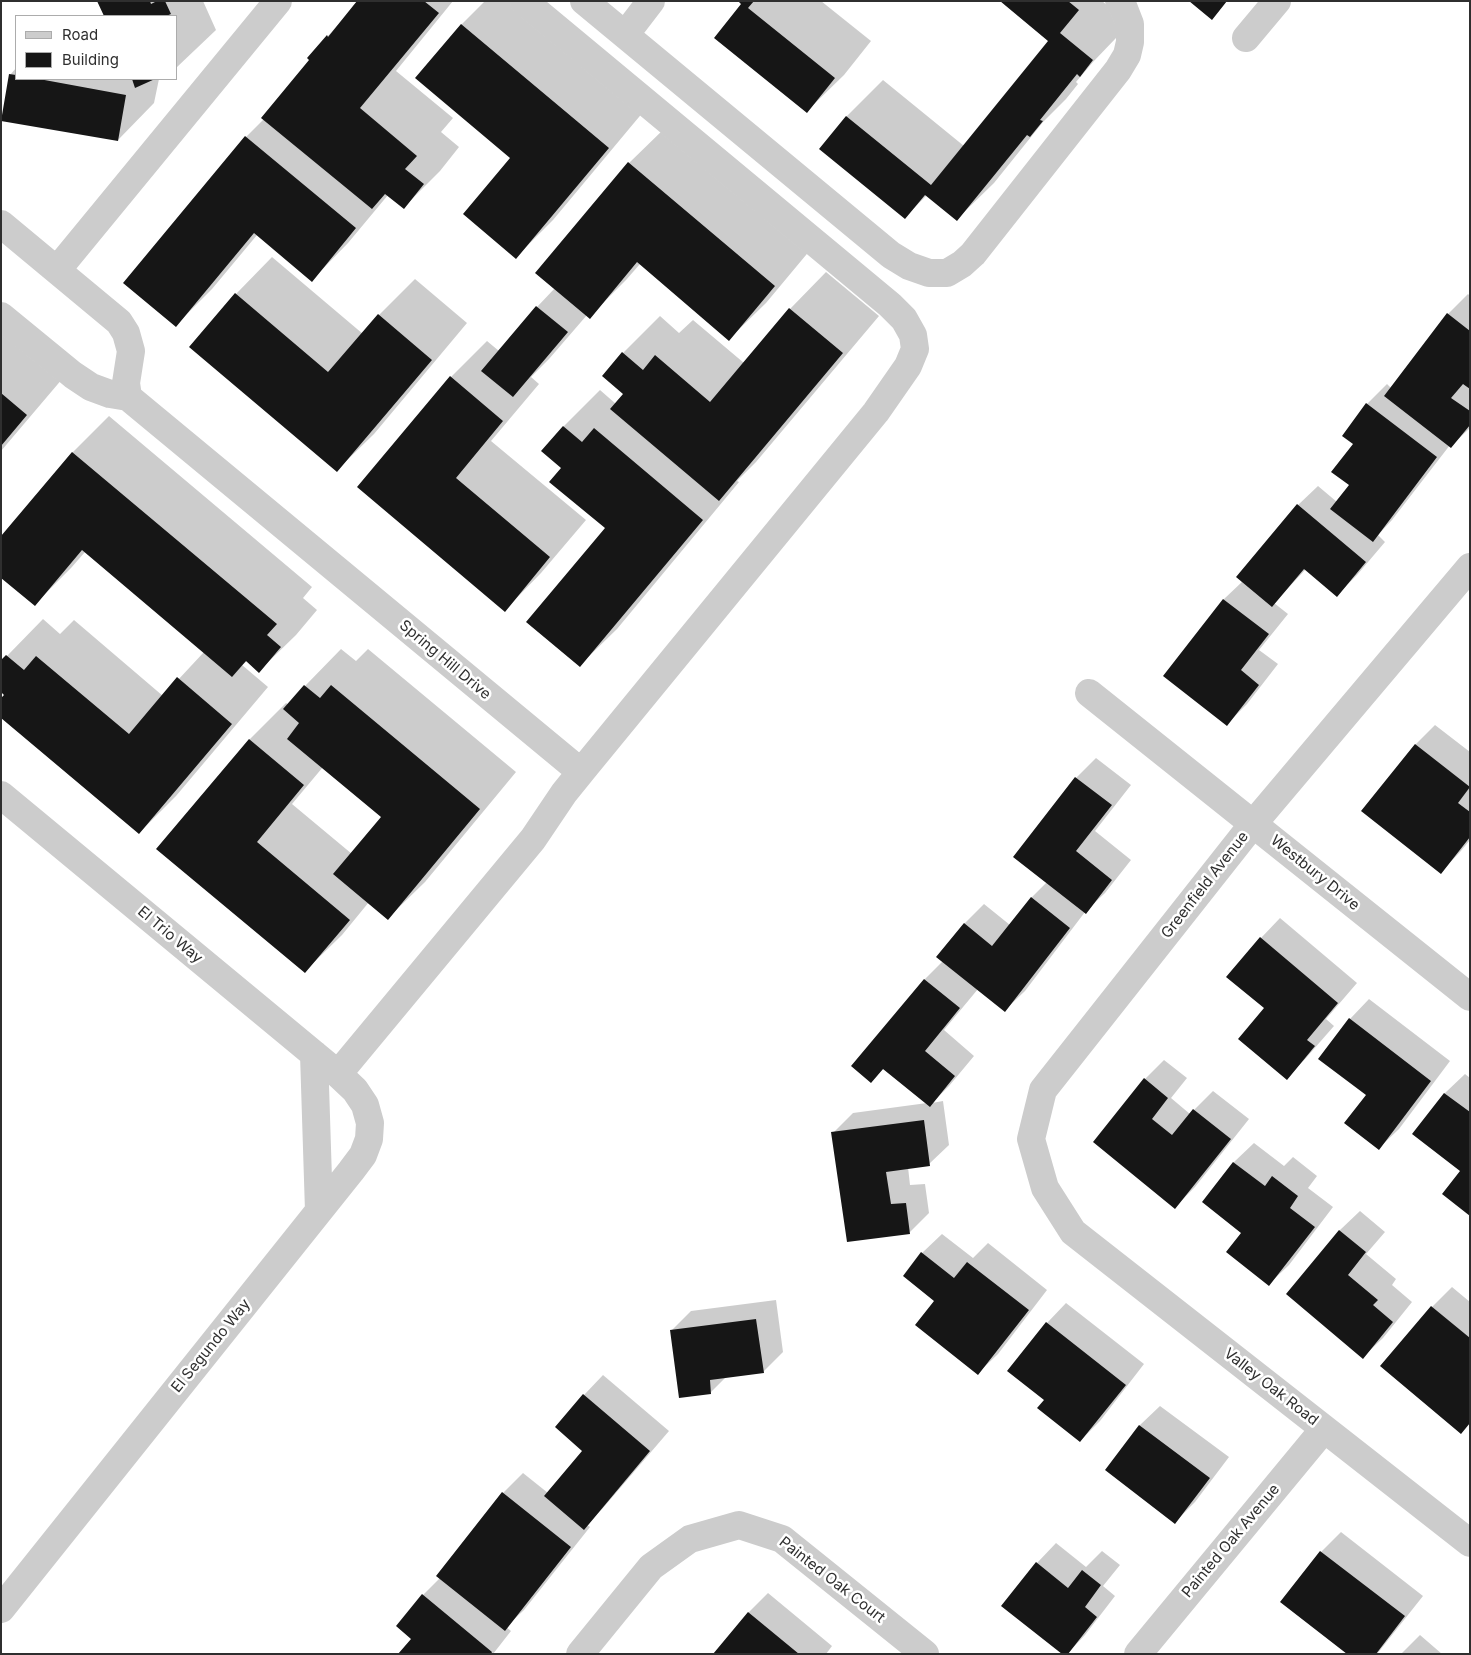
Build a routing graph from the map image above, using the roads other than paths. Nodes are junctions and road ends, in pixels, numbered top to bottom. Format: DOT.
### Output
graph roads {
  1 [pos="278,1"];
  2 [pos="524,1"];
  3 [pos="584,1"];
  4 [pos="651,1"];
  5 [pos="1119,1"];
  6 [pos="1277,1"];
  7 [pos="625,35"];
  8 [pos="1246,38"];
  9 [pos="1,224"];
  10 [pos="57,270"];
  11 [pos="1,316"];
  12 [pos="128,397"];
  13 [pos="1470,567"];
  14 [pos="1089,694"];
  15 [pos="581,772"];
  16 [pos="1,795"];
  17 [pos="1253,824"];
  18 [pos="1470,997"];
  19 [pos="314,1054"];
  20 [pos="338,1074"];
  21 [pos="319,1212"];
  22 [pos="1073,1232"];
  23 [pos="1324,1429"];
  24 [pos="1470,1543"];
  25 [pos="1,1609"];
  26 [pos="580,1654"];
  27 [pos="925,1654"];
  28 [pos="1138,1654"];
  1 -- 10 [label="street"];
  2 -- 15 [label="street"];
  3 -- 7 [label="street"];
  4 -- 7 [label="street"];
  5 -- 7 [label="street"];
  6 -- 8 [label="street"];
  9 -- 10 [label="street"];
  10 -- 12 [label="street"];
  11 -- 12 [label="street, Spring Hill Drive"];
  12 -- 15 [label="street, Spring Hill Drive"];
  13 -- 17 [label="street, Greenfield Avenue"];
  14 -- 17 [label="street, Westbury Drive"];
  15 -- 20 [label="street"];
  16 -- 19 [label="street, El Trio Way"];
  17 -- 18 [label="street, Westbury Drive"];
  17 -- 22 [label="street, Greenfield Avenue"];
  19 -- 20 [label="street, El Trio Way"];
  19 -- 21 [label="street"];
  20 -- 21 [label="street, El Segundo Way"];
  21 -- 25 [label="street, El Segundo Way"];
  22 -- 23 [label="street, Valley Oak Road"];
  23 -- 24 [label="street, Valley Oak Road"];
  23 -- 28 [label="street, Painted Oak Avenue"];
  26 -- 27 [label="street, Painted Oak Court"];
}
